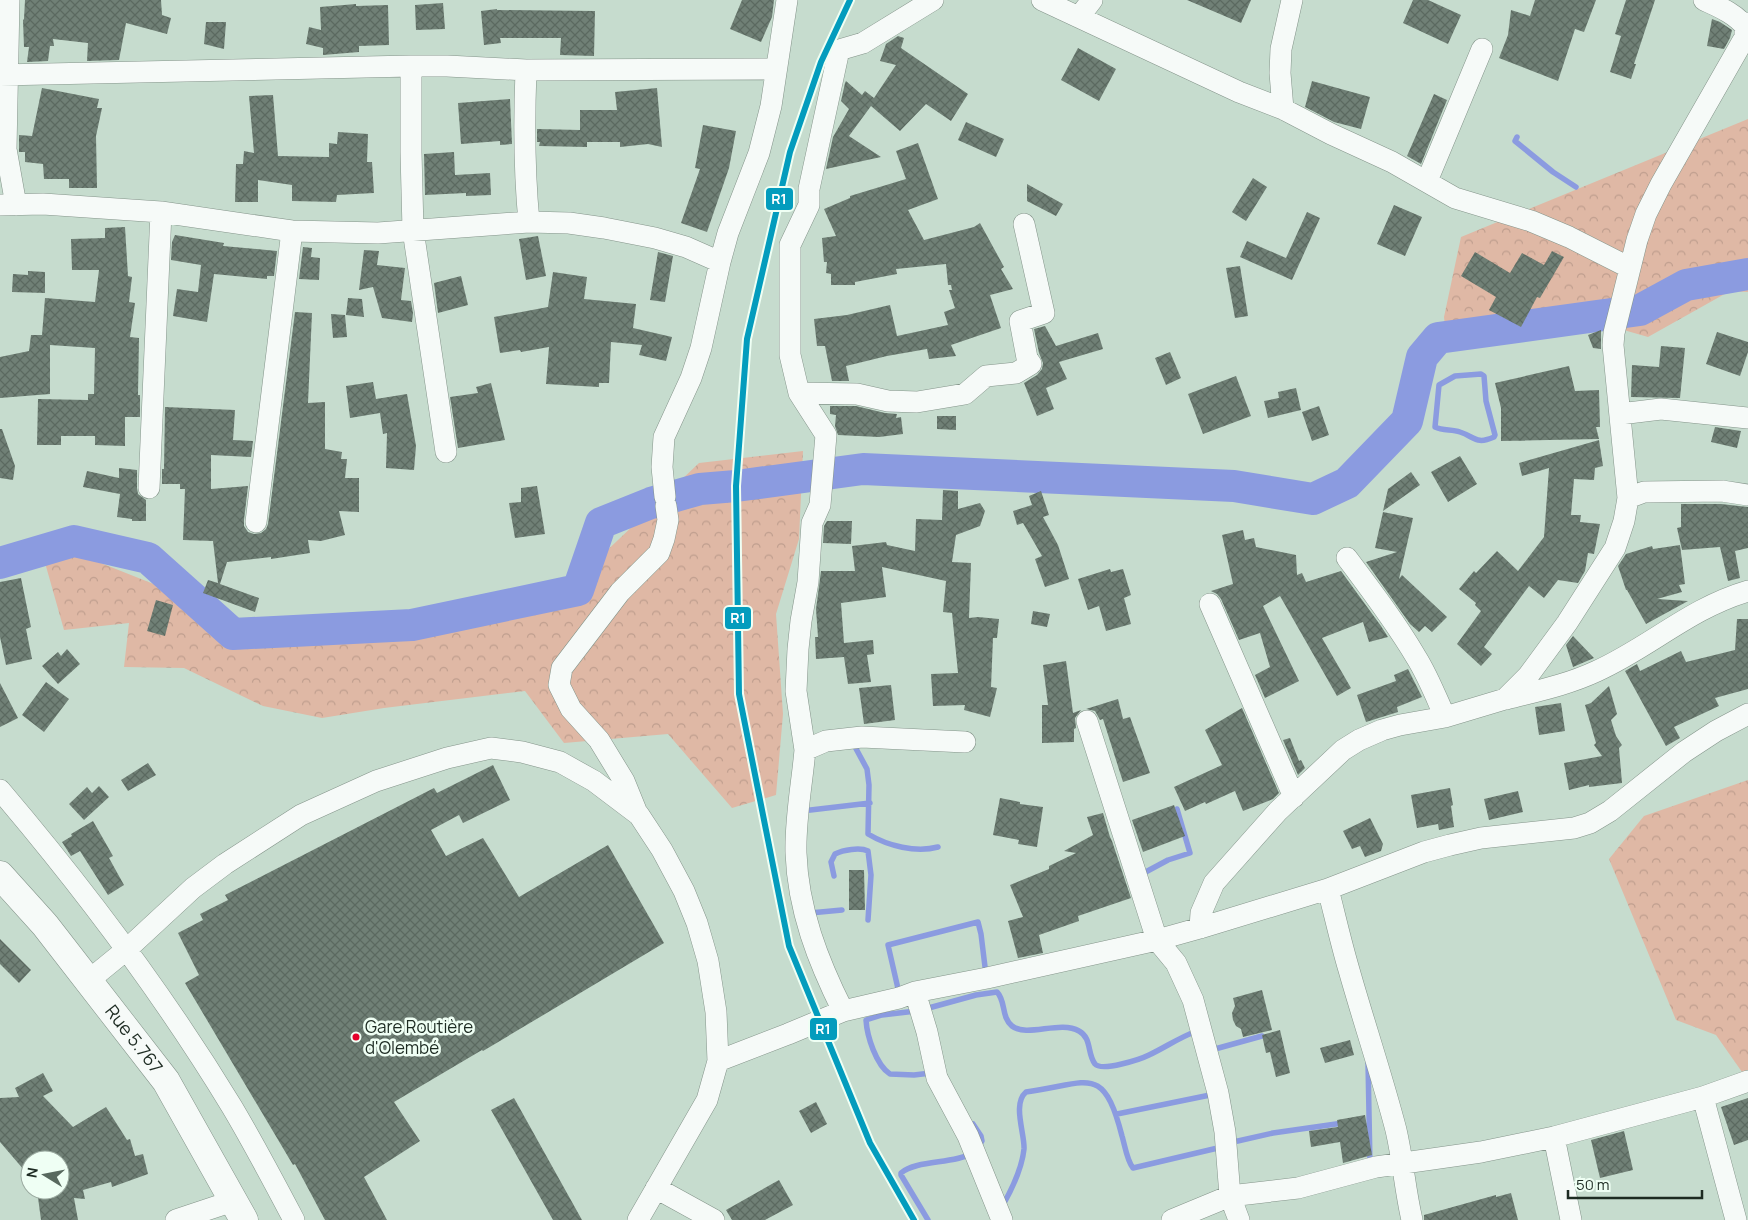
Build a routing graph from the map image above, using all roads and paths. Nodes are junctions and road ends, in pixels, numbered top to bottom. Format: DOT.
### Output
graph roads {
  1 [pos="9,0"];
  2 [pos="787,0"];
  3 [pos="933,0"];
  4 [pos="1042,0"];
  5 [pos="1092,0"];
  6 [pos="1292,0"];
  7 [pos="1704,0"];
  8 [pos="1079,17"];
  9 [pos="1747,24"];
  10 [pos="1482,49"];
  11 [pos="411,66"];
  12 [pos="776,69"];
  13 [pos="526,70"];
  14 [pos="4,75"];
  15 [pos="1283,109"];
  16 [pos="1427,181"];
  17 [pos="8,205"];
  18 [pos="162,212"];
  19 [pos="529,222"];
  20 [pos="1024,224"];
  21 [pos="413,230"];
  22 [pos="292,231"];
  23 [pos="720,262"];
  24 [pos="1630,268"];
  25 [pos="799,393"];
  26 [pos="1620,414"];
  27 [pos="1748,418"];
  28 [pos="446,452"];
  29 [pos="149,488"];
  30 [pos="1748,495"];
  31 [pos="1628,498"];
  32 [pos="256,522"];
  33 [pos="1348,558"];
  34 [pos="1748,591"];
  35 [pos="1210,604"];
  36 [pos="1505,699"];
  37 [pos="1748,714"];
  38 [pos="1445,717"];
  39 [pos="1087,721"];
  40 [pos="965,742"];
  41 [pos="805,750"];
  42 [pos="0,790"];
  43 [pos="1294,797"];
  44 [pos="638,815"];
  45 [pos="0,875"];
  46 [pos="1328,889"];
  47 [pos="1200,928"];
  48 [pos="1157,940"];
  49 [pos="126,950"];
  50 [pos="88,980"];
  51 [pos="915,992"];
  52 [pos="843,1011"];
  53 [pos="718,1061"];
  54 [pos="1748,1081"];
  55 [pos="1703,1097"];
  56 [pos="1554,1137"];
  57 [pos="1402,1163"];
  58 [pos="656,1188"];
  59 [pos="1230,1196"];
  60 [pos="239,1210"];
  61 [pos="176,1220"];
  62 [pos="294,1220"];
  63 [pos="638,1220"];
  64 [pos="714,1220"];
  65 [pos="1002,1220"];
  66 [pos="1172,1220"];
  67 [pos="1239,1220"];
  68 [pos="1412,1220"];
  69 [pos="1571,1220"];
  70 [pos="1736,1220"];
  1 -- 14 [label="street"];
  2 -- 12 [label="street"];
  3 -- 25 [label="street"];
  4 -- 8 [label="street"];
  5 -- 8 [label="street"];
  6 -- 15 [label="street"];
  7 -- 9 [label="street"];
  8 -- 15 [label="street"];
  9 -- 24 [label="street"];
  10 -- 16 [label="street"];
  11 -- 13 [label="street"];
  11 -- 14 [label="street"];
  11 -- 21 [label="street"];
  12 -- 13 [label="street"];
  12 -- 23 [label="street"];
  13 -- 19 [label="street"];
  14 -- 17 [label="street"];
  15 -- 16 [label="street"];
  16 -- 24 [label="street"];
  17 -- 18 [label="street"];
  18 -- 22 [label="street"];
  18 -- 29 [label="street"];
  19 -- 21 [label="street"];
  19 -- 23 [label="street"];
  20 -- 25 [label="street"];
  21 -- 22 [label="street"];
  21 -- 28 [label="street"];
  22 -- 32 [label="street"];
  23 -- 44 [label="street"];
  24 -- 26 [label="street"];
  25 -- 41 [label="street"];
  26 -- 27 [label="street"];
  26 -- 31 [label="street"];
  30 -- 31 [label="street"];
  31 -- 36 [label="street"];
  33 -- 38 [label="street"];
  34 -- 36 [label="street"];
  35 -- 43 [label="street"];
  36 -- 38 [label="street"];
  37 -- 46 [label="street"];
  38 -- 43 [label="street"];
  39 -- 48 [label="street"];
  40 -- 41 [label="street"];
  41 -- 52 [label="street"];
  42 -- 49 [label="street"];
  43 -- 47 [label="street"];
  44 -- 49 [label="street"];
  44 -- 53 [label="street"];
  45 -- 50 [label="highway, Rue 5.767"];
  46 -- 47 [label="street"];
  46 -- 57 [label="street"];
  47 -- 48 [label="street"];
  48 -- 51 [label="street"];
  48 -- 59 [label="street"];
  49 -- 50 [label="street"];
  49 -- 62 [label="street"];
  50 -- 60 [label="highway, Rue 5.767"];
  51 -- 52 [label="street"];
  51 -- 65 [label="street"];
  52 -- 53 [label="street"];
  53 -- 58 [label="street"];
  54 -- 55 [label="street"];
  55 -- 56 [label="street"];
  55 -- 70 [label="street"];
  56 -- 57 [label="street"];
  56 -- 69 [label="street"];
  57 -- 59 [label="street"];
  57 -- 68 [label="street"];
  58 -- 63 [label="street"];
  58 -- 64 [label="street"];
  59 -- 66 [label="street"];
  59 -- 67 [label="street"];
  60 -- 61 [label="street"];
}
